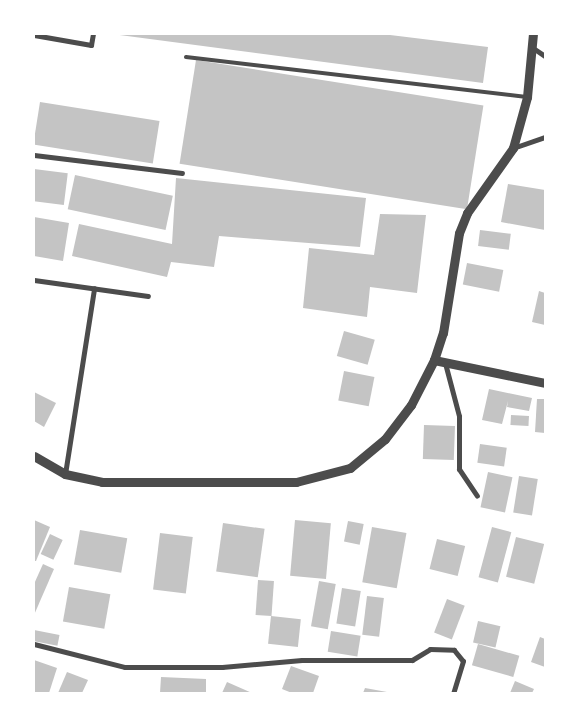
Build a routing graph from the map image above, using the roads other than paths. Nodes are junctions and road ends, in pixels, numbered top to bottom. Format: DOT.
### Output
graph roads {
  1 [pos="93,34"];
  2 [pos="533,34"];
  3 [pos="34,35"];
  4 [pos="533,48"];
  5 [pos="545,56"];
  6 [pos="186,57"];
  7 [pos="527,97"];
  8 [pos="545,137"];
  9 [pos="513,148"];
  10 [pos="34,155"];
  11 [pos="182,174"];
  12 [pos="34,280"];
  13 [pos="94,288"];
  14 [pos="148,296"];
  15 [pos="434,360"];
  16 [pos="445,362"];
  17 [pos="545,383"];
  18 [pos="34,456"];
  19 [pos="65,474"];
  20 [pos="477,496"];
  21 [pos="34,644"];
  22 [pos="453,693"];
  1 -- 3 [label="street"];
  2 -- 4 [label="street"];
  4 -- 5 [label="street"];
  4 -- 7 [label="street"];
  6 -- 7 [label="lane"];
  7 -- 9 [label="street"];
  8 -- 9 [label="street"];
  9 -- 15 [label="street"];
  10 -- 11 [label="street"];
  12 -- 13 [label="street"];
  13 -- 14 [label="street"];
  13 -- 19 [label="street"];
  15 -- 16 [label="street"];
  15 -- 19 [label="street"];
  16 -- 17 [label="street"];
  16 -- 20 [label="street"];
  18 -- 19 [label="street"];
  21 -- 22 [label="street"];
}
